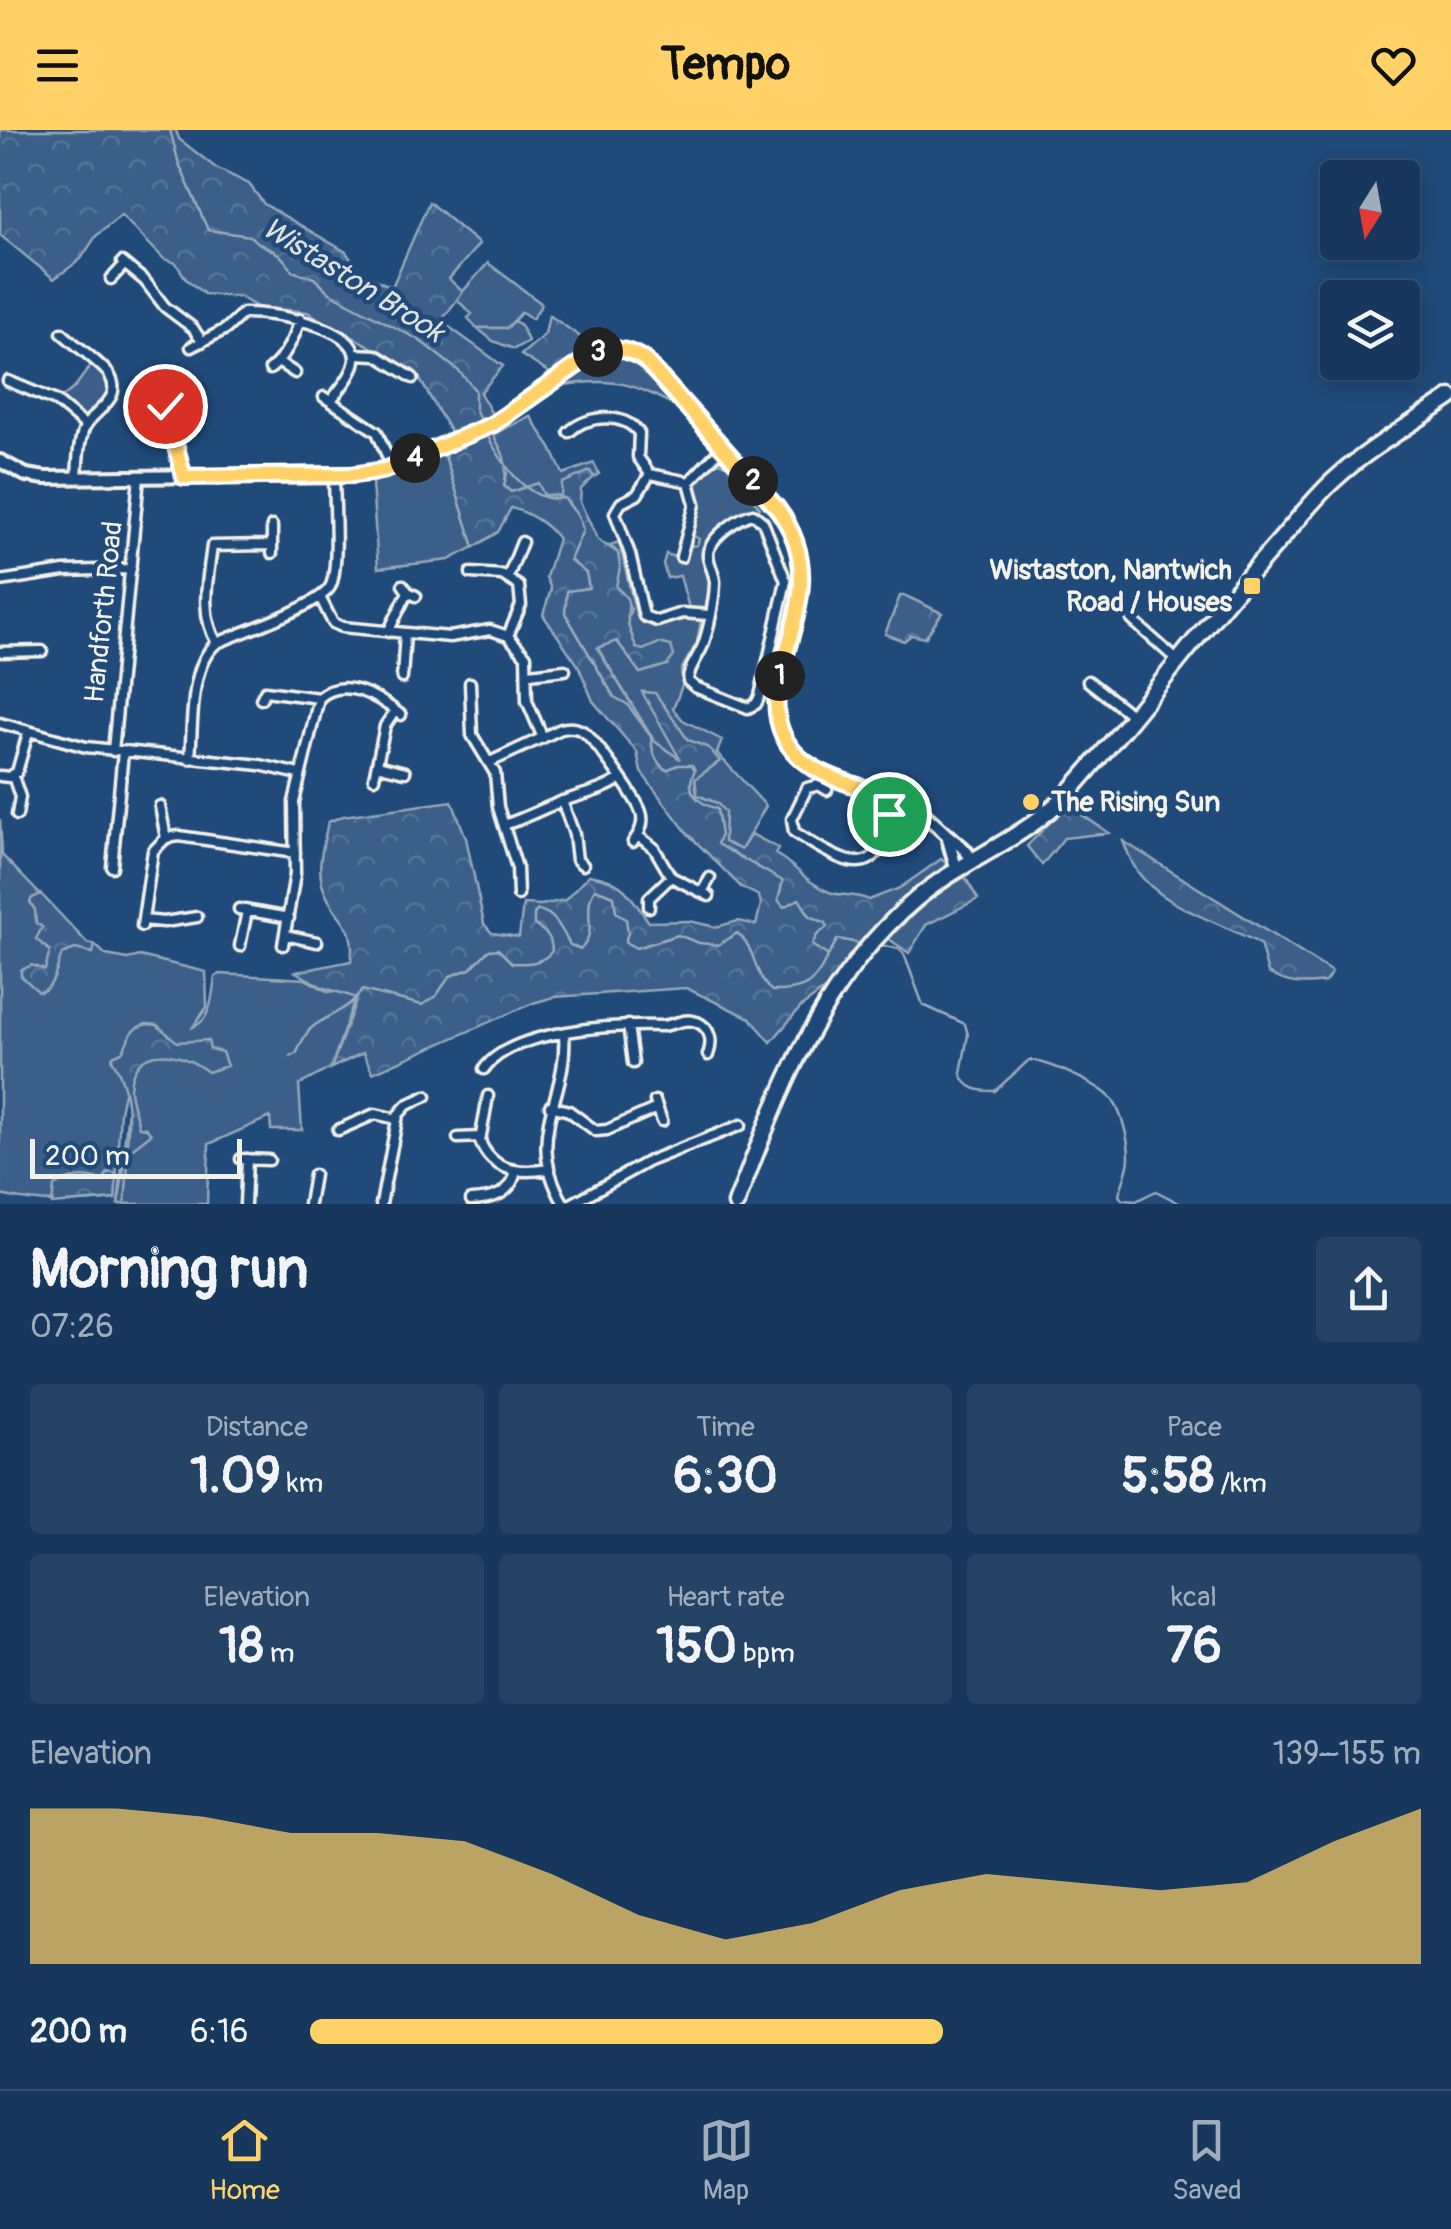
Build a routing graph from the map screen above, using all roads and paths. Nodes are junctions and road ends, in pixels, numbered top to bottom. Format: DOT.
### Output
graph roads {
  1 [pos="110,279"];
  2 [pos="300,319"];
  3 [pos="62,332"];
  4 [pos="202,342"];
  5 [pos="191,347"];
  6 [pos="355,354"];
  7 [pos="296,373"];
  8 [pos="407,378"];
  9 [pos="8,381"];
  10 [pos="173,392"];
  11 [pos="1451,396"];
  12 [pos="572,414"];
  13 [pos="170,418"];
  14 [pos="154,423"];
  15 [pos="578,424"];
  16 [pos="86,425"];
  17 [pos="569,432"];
  18 [pos="722,448"];
  19 [pos="0,461"];
  20 [pos="392,468"];
  21 [pos="650,474"];
  22 [pos="334,476"];
  23 [pos="139,477"];
  24 [pos="184,477"];
  25 [pos="78,478"];
  26 [pos="689,482"];
  27 [pos="272,526"];
  28 [pos="686,537"];
  29 [pos="698,540"];
  30 [pos="522,542"];
  31 [pos="681,557"];
  32 [pos="130,569"];
  33 [pos="475,569"];
  34 [pos="508,577"];
  35 [pos="0,581"];
  36 [pos="409,591"];
  37 [pos="320,597"];
  38 [pos="708,614"];
  39 [pos="1132,620"];
  40 [pos="333,623"];
  41 [pos="320,626"];
  42 [pos="388,632"];
  43 [pos="405,633"];
  44 [pos="508,636"];
  45 [pos="216,643"];
  46 [pos="42,651"];
  47 [pos="0,652"];
  48 [pos="1178,661"];
  49 [pos="565,670"];
  50 [pos="405,673"];
  51 [pos="528,674"];
  52 [pos="1088,681"];
  53 [pos="470,683"];
  54 [pos="319,698"];
  55 [pos="261,699"];
  56 [pos="1134,717"];
  57 [pos="0,723"];
  58 [pos="28,733"];
  59 [pos="543,738"];
  60 [pos="118,752"];
  61 [pos="190,759"];
  62 [pos="490,762"];
  63 [pos="377,765"];
  64 [pos="399,773"];
  65 [pos="299,774"];
  66 [pos="0,776"];
  67 [pos="13,776"];
  68 [pos="374,778"];
  69 [pos="620,779"];
  70 [pos="827,790"];
  71 [pos="896,798"];
  72 [pos="562,801"];
  73 [pos="160,806"];
  74 [pos="16,816"];
  75 [pos="504,825"];
  76 [pos="946,834"];
  77 [pos="166,838"];
  78 [pos="295,853"];
  79 [pos="972,861"];
  80 [pos="576,863"];
  81 [pos="112,868"];
  82 [pos="957,870"];
  83 [pos="671,877"];
  84 [pos="710,878"];
  85 [pos="518,896"];
  86 [pos="649,907"];
  87 [pos="197,917"];
  88 [pos="289,918"];
  89 [pos="313,938"];
  90 [pos="238,940"];
  91 [pos="628,1026"];
  92 [pos="564,1033"];
  93 [pos="708,1054"];
  94 [pos="633,1064"];
  95 [pos="484,1069"];
  96 [pos="426,1096"];
  97 [pos="488,1096"];
  98 [pos="550,1106"];
  99 [pos="397,1118"];
  100 [pos="662,1121"];
  101 [pos="740,1125"];
  102 [pos="338,1130"];
  103 [pos="480,1137"];
  104 [pos="458,1138"];
  105 [pos="268,1160"];
  106 [pos="549,1169"];
  107 [pos="516,1171"];
  108 [pos="314,1175"];
  109 [pos="471,1200"];
  110 [pos="244,1204"];
  111 [pos="309,1204"];
  112 [pos="381,1204"];
  113 [pos="568,1204"];
  114 [pos="736,1204"];
  1 -- 4 [label="street"];
  2 -- 4 [label="street"];
  2 -- 6 [label="street"];
  2 -- 7 [label="street"];
  3 -- 16 [label="street"];
  4 -- 5 [label="street"];
  6 -- 8 [label="street"];
  6 -- 20 [label="street"];
  9 -- 16 [label="street"];
  10 -- 13 [label="street"];
  11 -- 48 [label="highway"];
  12 -- 15 [label="street"];
  13 -- 14 [label="street"];
  13 -- 24 [label="street"];
  15 -- 17 [label="street"];
  15 -- 21 [label="street"];
  16 -- 25 [label="street"];
  18 -- 20 [label="street"];
  18 -- 26 [label="street"];
  18 -- 71 [label="street"];
  19 -- 25 [label="street"];
  20 -- 22 [label="street"];
  21 -- 26 [label="street"];
  21 -- 38 [label="street"];
  22 -- 24 [label="street"];
  22 -- 37 [label="street"];
  23 -- 24 [label="street"];
  23 -- 25 [label="street"];
  23 -- 32 [label="street, Handforth Road"];
  26 -- 28 [label="street"];
  27 -- 45 [label="street"];
  28 -- 29 [label="street"];
  28 -- 31 [label="street"];
  30 -- 34 [label="street"];
  32 -- 35 [label="street"];
  32 -- 60 [label="street, Handforth Road"];
  33 -- 34 [label="street"];
  34 -- 44 [label="street"];
  36 -- 42 [label="street"];
  37 -- 40 [label="street"];
  37 -- 45 [label="street"];
  38 -- 38 [label="street"];
  39 -- 48 [label="street"];
  40 -- 41 [label="street"];
  40 -- 42 [label="street"];
  42 -- 43 [label="street"];
  43 -- 44 [label="street"];
  43 -- 50 [label="street"];
  44 -- 51 [label="street"];
  45 -- 61 [label="street"];
  46 -- 47 [label="street"];
  48 -- 56 [label="highway"];
  49 -- 51 [label="street"];
  51 -- 59 [label="street"];
  52 -- 56 [label="street"];
  53 -- 62 [label="street"];
  54 -- 55 [label="street"];
  54 -- 63 [label="street"];
  54 -- 65 [label="street"];
  56 -- 79 [label="highway"];
  57 -- 58 [label="street"];
  58 -- 60 [label="street"];
  58 -- 67 [label="street"];
  59 -- 62 [label="street"];
  59 -- 69 [label="street"];
  60 -- 61 [label="street"];
  60 -- 81 [label="street, Handforth Road"];
  61 -- 65 [label="street"];
  62 -- 75 [label="street"];
  63 -- 64 [label="street"];
  63 -- 68 [label="street"];
  65 -- 78 [label="street"];
  66 -- 67 [label="street"];
  67 -- 74 [label="street"];
  69 -- 72 [label="street"];
  69 -- 83 [label="street"];
  70 -- 71 [label="street"];
  71 -- 76 [label="street"];
  72 -- 75 [label="street"];
  72 -- 80 [label="street"];
  73 -- 77 [label="street"];
  75 -- 85 [label="street"];
  76 -- 79 [label="street"];
  76 -- 82 [label="street"];
  77 -- 78 [label="street"];
  77 -- 87 [label="street"];
  78 -- 88 [label="street"];
  79 -- 82 [label="highway"];
  82 -- 114 [label="highway"];
  83 -- 84 [label="street"];
  83 -- 86 [label="street"];
  88 -- 89 [label="street"];
  88 -- 90 [label="street"];
  91 -- 92 [label="street"];
  91 -- 93 [label="street"];
  91 -- 94 [label="street"];
  92 -- 95 [label="street"];
  92 -- 98 [label="street"];
  96 -- 99 [label="street"];
  97 -- 103 [label="street"];
  98 -- 100 [label="street"];
  98 -- 106 [label="street"];
  99 -- 102 [label="street"];
  99 -- 112 [label="street"];
  101 -- 113 [label="street"];
  103 -- 104 [label="street"];
  103 -- 107 [label="street"];
  105 -- 110 [label="street"];
  106 -- 107 [label="street"];
  106 -- 113 [label="street"];
  107 -- 109 [label="street"];
  108 -- 111 [label="street"];
}
